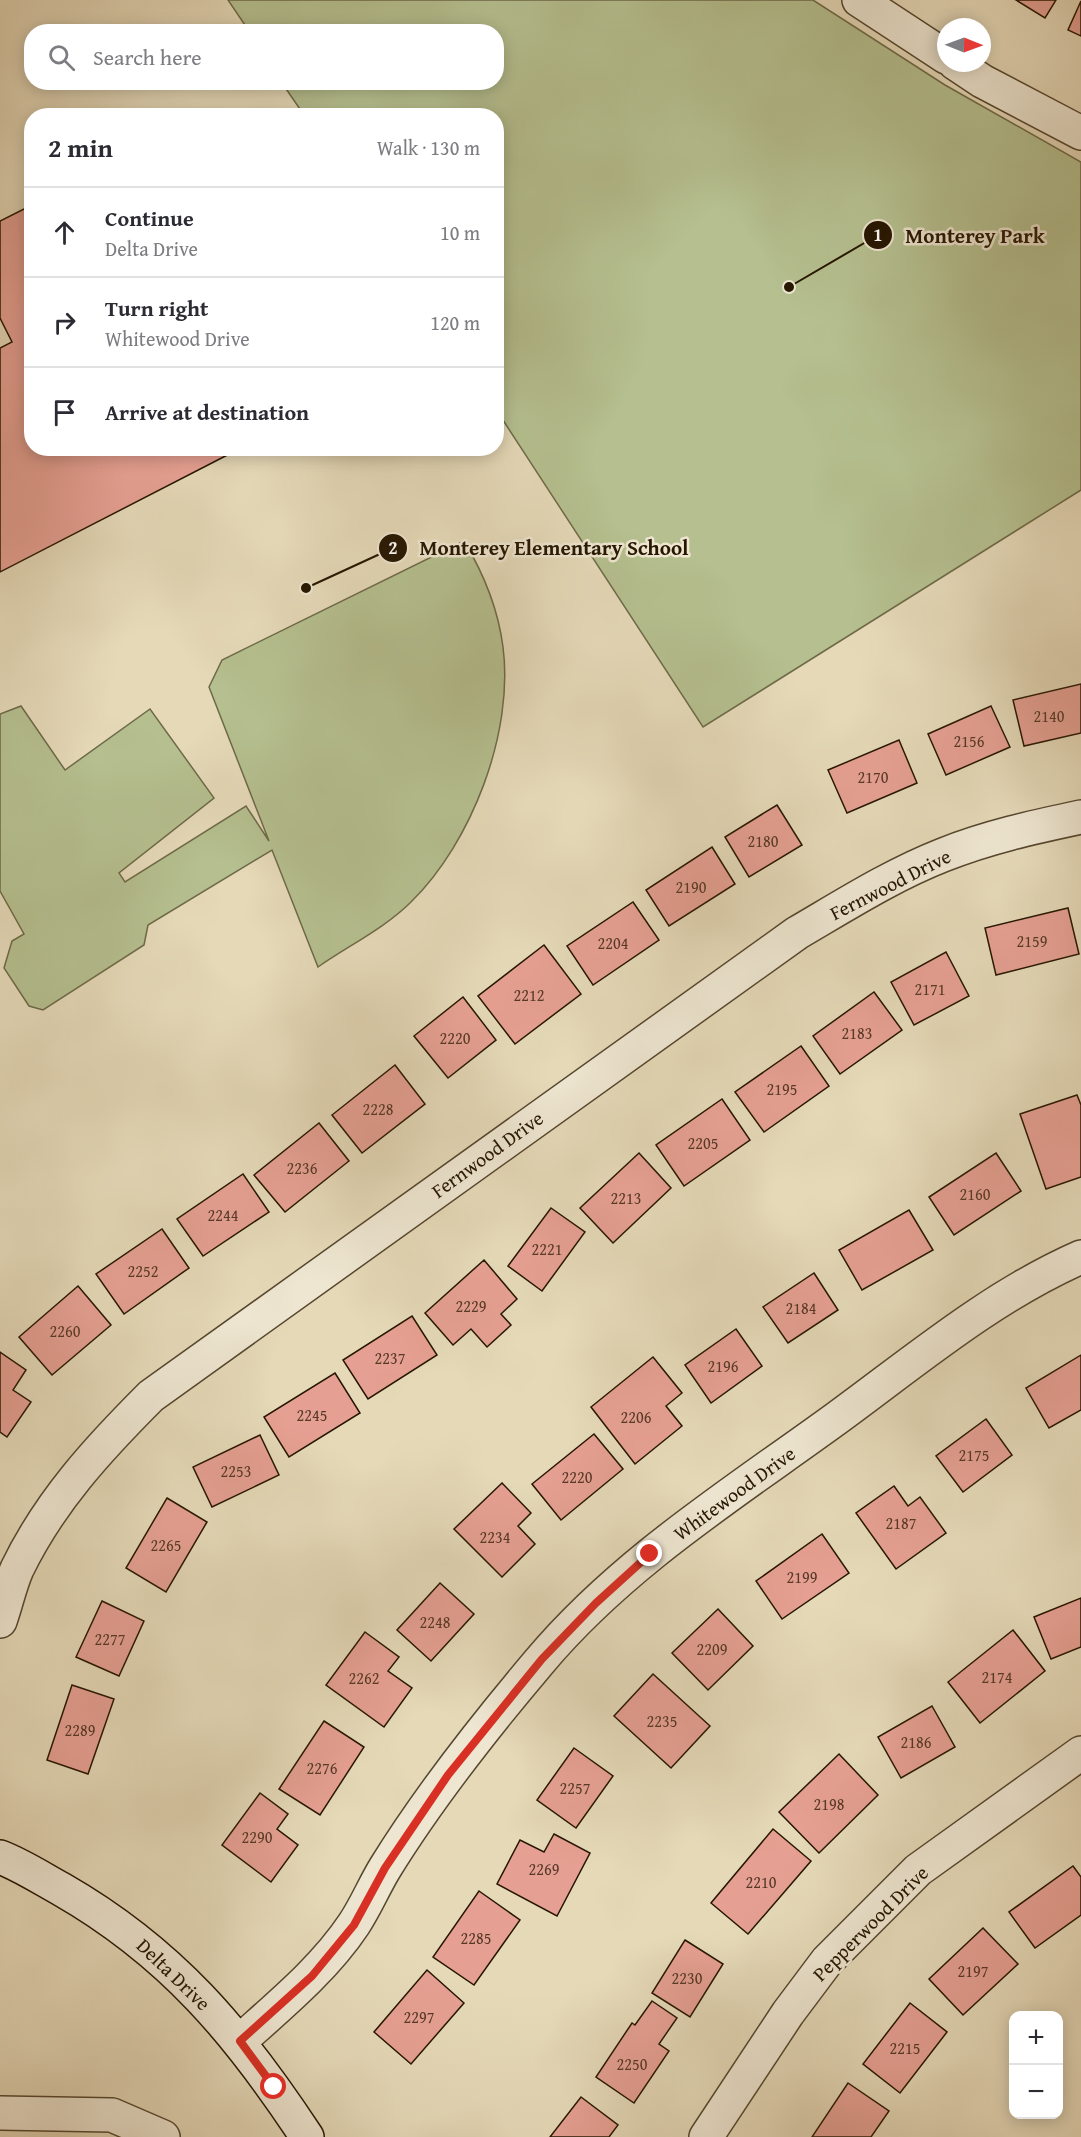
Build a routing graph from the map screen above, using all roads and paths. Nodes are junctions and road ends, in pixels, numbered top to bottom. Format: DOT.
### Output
graph roads {
  1 [pos="859,0"];
  2 [pos="937,51"];
  3 [pos="968,72"];
  4 [pos="1081,133"];
  5 [pos="1081,817"];
  6 [pos="1081,1257"];
  7 [pos="0,1621"];
  8 [pos="1081,1753"];
  9 [pos="0,1857"];
  10 [pos="240,2041"];
  11 [pos="0,2113"];
  12 [pos="164,2137"];
  13 [pos="307,2137"];
  14 [pos="705,2137"];
  1 -- 2 [label="street"];
  3 -- 4 [label="street"];
  5 -- 7 [label="street, Fernwood Drive"];
  6 -- 10 [label="street, Whitewood Drive"];
  8 -- 14 [label="street, Pepperwood Drive"];
  9 -- 10 [label="street, Delta Drive"];
  10 -- 13 [label="street, Delta Drive"];
  11 -- 12 [label="street"];
}
